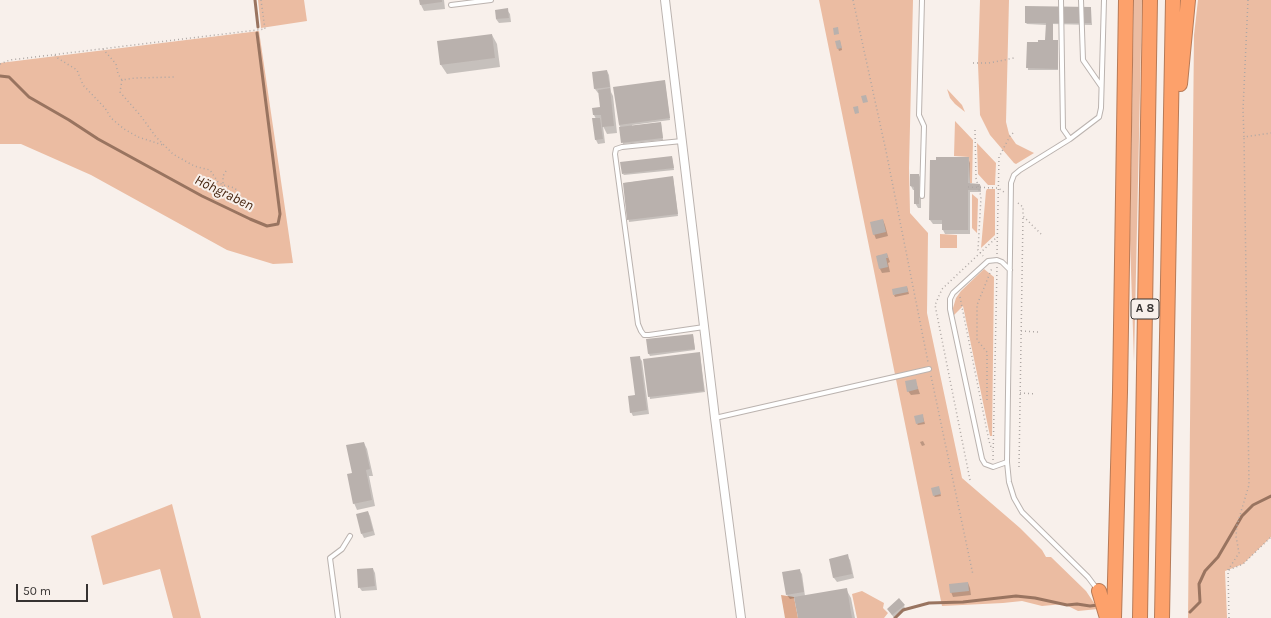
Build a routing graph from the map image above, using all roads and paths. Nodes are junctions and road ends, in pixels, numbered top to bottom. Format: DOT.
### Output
graph roads {
  1 [pos="261,0"];
  2 [pos="491,0"];
  3 [pos="665,0"];
  4 [pos="853,0"];
  5 [pos="922,0"];
  6 [pos="1061,0"];
  7 [pos="1081,0"];
  8 [pos="1104,0"];
  9 [pos="1126,0"];
  10 [pos="1150,0"];
  11 [pos="1173,0"];
  12 [pos="1188,0"];
  13 [pos="1248,0"];
  14 [pos="451,5"];
  15 [pos="102,49"];
  16 [pos="55,55"];
  17 [pos="1014,58"];
  18 [pos="973,63"];
  19 [pos="0,64"];
  20 [pos="176,77"];
  21 [pos="122,80"];
  22 [pos="1102,87"];
  23 [pos="975,130"];
  24 [pos="1015,130"];
  25 [pos="1271,133"];
  26 [pos="1244,137"];
  27 [pos="1070,139"];
  28 [pos="682,141"];
  29 [pos="164,146"];
  30 [pos="1171,160"];
  31 [pos="226,171"];
  32 [pos="223,185"];
  33 [pos="968,187"];
  34 [pos="978,187"];
  35 [pos="240,196"];
  36 [pos="922,196"];
  37 [pos="252,204"];
  38 [pos="1023,216"];
  39 [pos="997,260"];
  40 [pos="988,261"];
  41 [pos="1010,270"];
  42 [pos="997,271"];
  43 [pos="955,276"];
  44 [pos="958,289"];
  45 [pos="704,327"];
  46 [pos="1021,331"];
  47 [pos="1038,332"];
  48 [pos="929,369"];
  49 [pos="1020,393"];
  50 [pos="1036,394"];
  51 [pos="987,400"];
  52 [pos="715,418"];
  53 [pos="993,452"];
  54 [pos="1007,462"];
  55 [pos="993,467"];
  56 [pos="1019,467"];
  57 [pos="350,536"];
  58 [pos="1271,537"];
  59 [pos="1228,570"];
  60 [pos="973,575"];
  61 [pos="1099,591"];
  62 [pos="338,618"];
  63 [pos="741,618"];
  64 [pos="1108,618"];
  65 [pos="1114,618"];
  66 [pos="1140,618"];
  67 [pos="1162,618"];
  68 [pos="1230,618"];
  1 -- 15 [label="path"];
  2 -- 14 [label="lane"];
  3 -- 28 [label="street"];
  4 -- 48 [label="path"];
  5 -- 36 [label="lane"];
  6 -- 27 [label="lane"];
  7 -- 22 [label="lane"];
  8 -- 22 [label="lane"];
  9 -- 65 [label="highway"];
  10 -- 66 [label="highway, A 8"];
  11 -- 30 [label="highway, A 8"];
  12 -- 30 [label="highway"];
  13 -- 26 [label="path"];
  15 -- 16 [label="path"];
  15 -- 21 [label="path"];
  16 -- 19 [label="path"];
  16 -- 29 [label="path"];
  17 -- 18 [label="path"];
  20 -- 21 [label="path"];
  21 -- 29 [label="path"];
  22 -- 27 [label="lane"];
  23 -- 34 [label="path"];
  24 -- 39 [label="path"];
  25 -- 26 [label="path"];
  26 -- 59 [label="path"];
  27 -- 41 [label="lane"];
  28 -- 45 [label="street"];
  28 -- 45 [label="lane"];
  29 -- 32 [label="path"];
  30 -- 67 [label="highway, A 8"];
  31 -- 32 [label="path"];
  32 -- 35 [label="path"];
  32 -- 35 [label="path"];
  33 -- 34 [label="path"];
  34 -- 40 [label="path"];
  35 -- 37 [label="path"];
  38 -- 46 [label="path"];
  39 -- 40 [label="lane"];
  39 -- 41 [label="lane"];
  39 -- 42 [label="path"];
  40 -- 44 [label="lane"];
  41 -- 54 [label="lane"];
  42 -- 51 [label="path"];
  42 -- 53 [label="path"];
  43 -- 44 [label="path"];
  44 -- 53 [label="path"];
  44 -- 55 [label="lane"];
  45 -- 52 [label="street"];
  46 -- 47 [label="path"];
  46 -- 49 [label="path"];
  48 -- 52 [label="lane"];
  48 -- 60 [label="path"];
  49 -- 50 [label="path"];
  49 -- 56 [label="path"];
  52 -- 63 [label="street"];
  53 -- 55 [label="path"];
  54 -- 55 [label="lane"];
  54 -- 61 [label="lane"];
  57 -- 62 [label="lane"];
  58 -- 59 [label="path"];
  59 -- 68 [label="path"];
  61 -- 64 [label="highway"];
}
